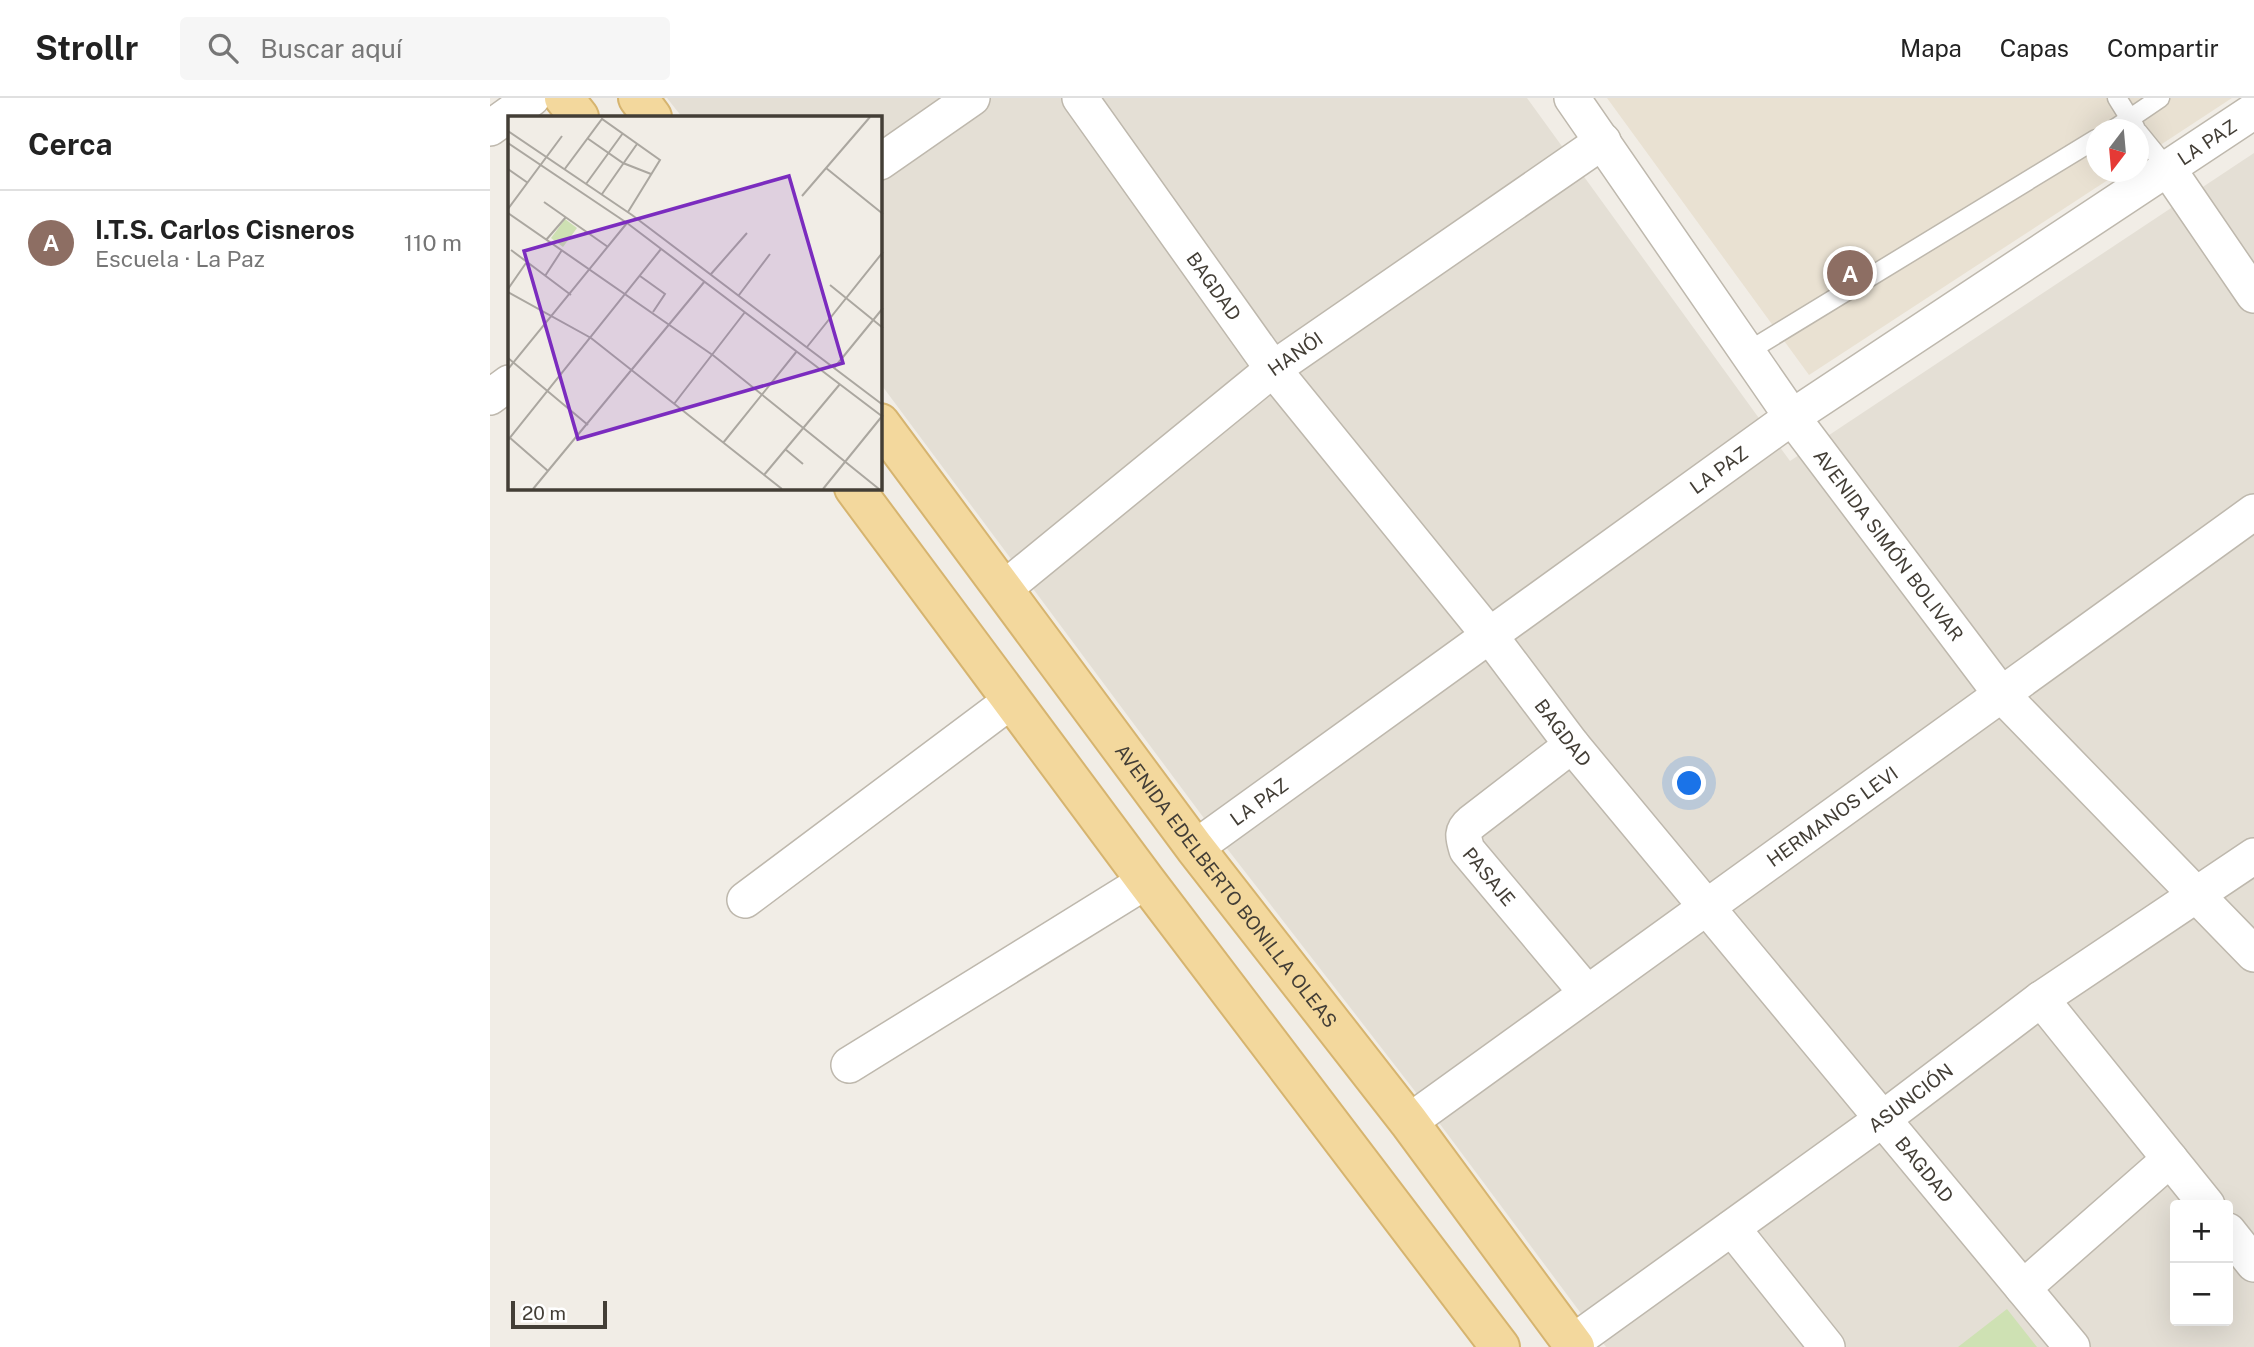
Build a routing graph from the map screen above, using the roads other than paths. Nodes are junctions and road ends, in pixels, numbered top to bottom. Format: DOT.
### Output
graph roads {
  1 [pos="532,98"];
  2 [pos="565,98"];
  3 [pos="638,98"];
  4 [pos="972,98"];
  5 [pos="1080,98"];
  6 [pos="1572,98"];
  7 [pos="2117,98"];
  8 [pos="2160,98"];
  9 [pos="2254,111"];
  10 [pos="578,116"];
  11 [pos="651,116"];
  12 [pos="2130,119"];
  13 [pos="2142,119"];
  14 [pos="490,128"];
  15 [pos="1603,141"];
  16 [pos="2086,145"];
  17 [pos="2149,145"];
  18 [pos="882,161"];
  19 [pos="2168,169"];
  20 [pos="2254,295"];
  21 [pos="1747,352"];
  22 [pos="1273,369"];
  23 [pos="508,384"];
  24 [pos="490,397"];
  25 [pos="1793,417"];
  26 [pos="882,426"];
  27 [pos="855,490"];
  28 [pos="2254,512"];
  29 [pos="1005,588"];
  30 [pos="1490,636"];
  31 [pos="2001,694"];
  32 [pos="1012,700"];
  33 [pos="1572,745"];
  34 [pos="1195,848"];
  35 [pos="2254,856"];
  36 [pos="1146,881"];
  37 [pos="2195,896"];
  38 [pos="744,900"];
  39 [pos="1709,905"];
  40 [pos="2254,954"];
  41 [pos="1587,993"];
  42 [pos="2041,999"];
  43 [pos="849,1066"];
  44 [pos="1884,1118"];
  45 [pos="1409,1122"];
  46 [pos="2170,1159"];
  47 [pos="2203,1200"];
  48 [pos="1732,1228"];
  49 [pos="2233,1237"];
  50 [pos="2254,1264"];
  51 [pos="2023,1288"];
  52 [pos="1573,1345"];
  53 [pos="1500,1347"];
  54 [pos="1827,1347"];
  55 [pos="2072,1347"];
  1 -- 14 [label="street"];
  2 -- 10 [label="main road"];
  3 -- 11 [label="main road"];
  4 -- 18 [label="street"];
  5 -- 22 [label="street, BAGDAD"];
  6 -- 15 [label="street, AVENIDA SIMÓN BOLIVAR"];
  7 -- 12 [label="lane"];
  8 -- 13 [label="lane"];
  9 -- 19 [label="street, LA PAZ"];
  15 -- 21 [label="street, AVENIDA SIMÓN BOLIVAR"];
  15 -- 22 [label="street, HANÓI"];
  16 -- 21 [label="lane"];
  17 -- 19 [label="lane"];
  19 -- 20 [label="street"];
  19 -- 25 [label="street, LA PAZ"];
  21 -- 25 [label="street, AVENIDA SIMÓN BOLIVAR"];
  22 -- 29 [label="street, HANÓI"];
  22 -- 30 [label="street, BAGDAD"];
  23 -- 24 [label="street"];
  25 -- 30 [label="street, LA PAZ"];
  25 -- 31 [label="street, AVENIDA SIMÓN BOLIVAR"];
  26 -- 29 [label="main road, AVENIDA EDELBERTO BONILLA OLEAS"];
  27 -- 32 [label="main road"];
  28 -- 31 [label="street, HERMANOS LEVI"];
  29 -- 34 [label="main road, AVENIDA EDELBERTO BONILLA OLEAS"];
  30 -- 33 [label="street, BAGDAD"];
  30 -- 34 [label="street, LA PAZ"];
  31 -- 37 [label="street, AVENIDA SIMÓN BOLIVAR"];
  31 -- 39 [label="street, HERMANOS LEVI"];
  32 -- 36 [label="main road"];
  32 -- 38 [label="street"];
  33 -- 39 [label="street, BAGDAD"];
  33 -- 41 [label="street, PASAJE"];
  34 -- 45 [label="main road, AVENIDA EDELBERTO BONILLA OLEAS"];
  35 -- 37 [label="street, ASUNCIÓN"];
  36 -- 43 [label="street"];
  36 -- 53 [label="main road"];
  37 -- 40 [label="street, AVENIDA SIMÓN BOLIVAR"];
  37 -- 42 [label="street, ASUNCIÓN"];
  39 -- 41 [label="street, HERMANOS LEVI"];
  39 -- 44 [label="street, BAGDAD"];
  41 -- 45 [label="street, HERMANOS LEVI"];
  42 -- 44 [label="street, ASUNCIÓN"];
  42 -- 46 [label="street"];
  44 -- 48 [label="street, ASUNCIÓN"];
  44 -- 51 [label="street, BAGDAD"];
  45 -- 52 [label="main road, AVENIDA EDELBERTO BONILLA OLEAS"];
  46 -- 47 [label="street"];
  46 -- 51 [label="street"];
  48 -- 52 [label="street, ASUNCIÓN"];
  48 -- 54 [label="street"];
  49 -- 50 [label="street"];
  51 -- 55 [label="street, BAGDAD"];
}
